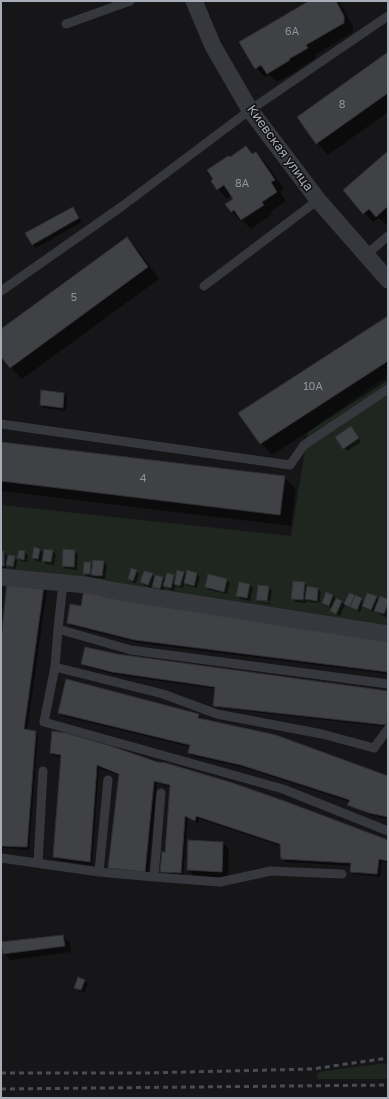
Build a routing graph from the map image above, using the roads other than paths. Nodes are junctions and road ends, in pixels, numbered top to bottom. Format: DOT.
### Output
graph roads {
  1 [pos="130,1"];
  2 [pos="194,1"];
  3 [pos="388,16"];
  4 [pos="66,24"];
  5 [pos="250,110"];
  6 [pos="318,200"];
  7 [pos="388,236"];
  8 [pos="366,255"];
  9 [pos="388,280"];
  10 [pos="204,286"];
  11 [pos="1,291"];
  12 [pos="388,389"];
  13 [pos="1,424"];
  14 [pos="1,577"];
  15 [pos="63,583"];
  16 [pos="58,629"];
  17 [pos="388,634"];
  18 [pos="55,667"];
  19 [pos="388,684"];
  20 [pos="388,729"];
  21 [pos="43,772"];
  22 [pos="108,780"];
  23 [pos="161,793"];
  24 [pos="388,831"];
  25 [pos="1,858"];
  26 [pos="38,862"];
  27 [pos="99,872"];
  28 [pos="342,874"];
  29 [pos="154,877"];
  1 -- 4 [label="lane"];
  2 -- 5 [label="street, Киевская улица"];
  3 -- 5 [label="lane"];
  5 -- 6 [label="street, Киевская улица"];
  5 -- 11 [label="lane"];
  6 -- 8 [label="street, Киевская улица"];
  6 -- 10 [label="lane"];
  7 -- 8 [label="lane"];
  8 -- 9 [label="street, Киевская улица"];
  12 -- 13 [label="lane"];
  14 -- 15 [label="street"];
  15 -- 16 [label="lane"];
  15 -- 17 [label="street"];
  16 -- 18 [label="lane"];
  16 -- 19 [label="lane"];
  18 -- 20 [label="lane"];
  18 -- 24 [label="lane"];
  21 -- 26 [label="lane"];
  22 -- 27 [label="lane"];
  23 -- 29 [label="lane"];
  25 -- 26 [label="lane"];
  26 -- 27 [label="lane"];
  27 -- 29 [label="lane"];
  28 -- 29 [label="lane"];
}
